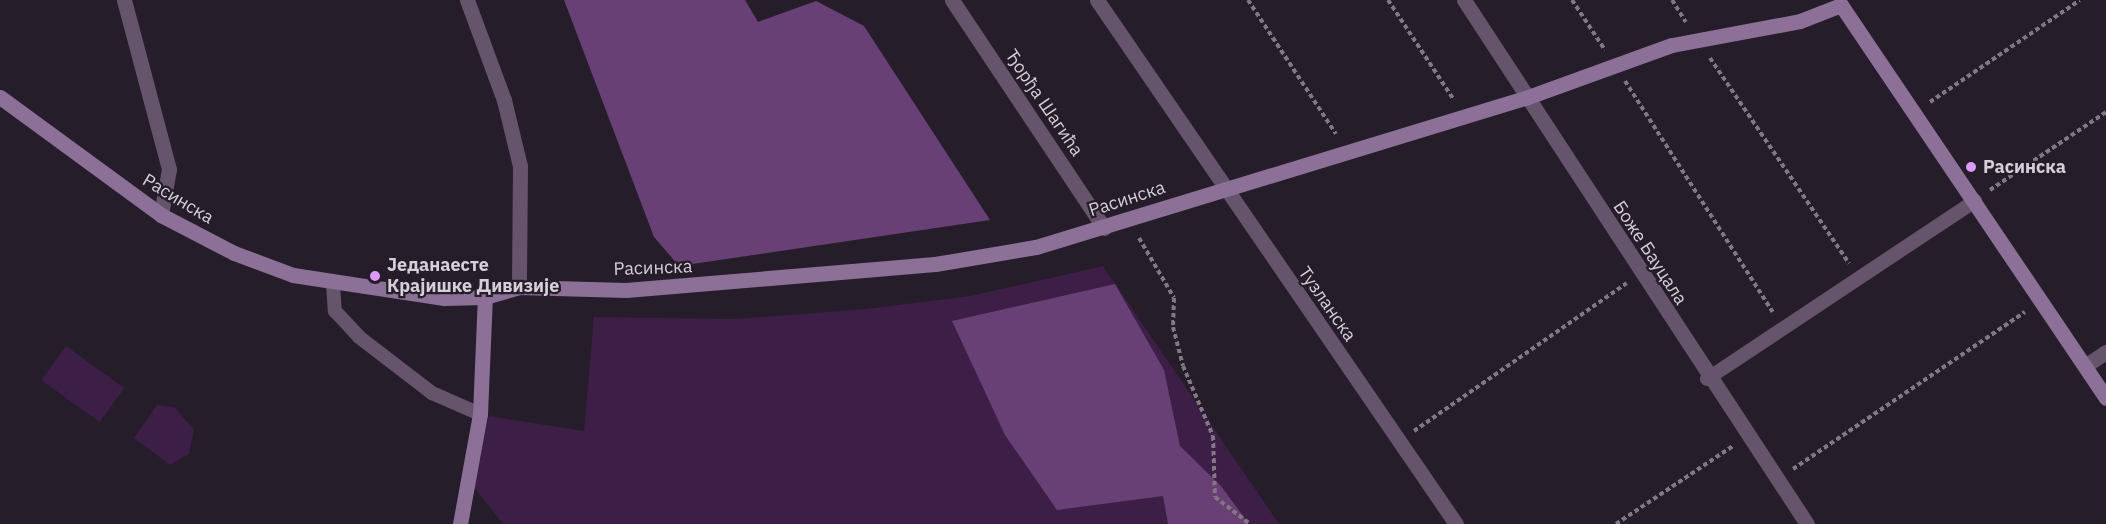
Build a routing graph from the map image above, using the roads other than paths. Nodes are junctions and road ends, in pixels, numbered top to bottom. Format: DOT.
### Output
graph roads {
  1 [pos="124,0"];
  2 [pos="467,0"];
  3 [pos="952,0"];
  4 [pos="1097,0"];
  5 [pos="1464,0"];
  6 [pos="1839,3"];
  7 [pos="0,97"];
  8 [pos="1528,98"];
  9 [pos="1224,189"];
  10 [pos="1975,201"];
  11 [pos="161,215"];
  12 [pos="1104,228"];
  13 [pos="333,285"];
  14 [pos="519,287"];
  15 [pos="485,297"];
  16 [pos="2106,352"];
  17 [pos="2085,366"];
  18 [pos="1707,379"];
  19 [pos="2106,398"];
  20 [pos="480,414"];
  21 [pos="460,524"];
  22 [pos="1456,524"];
  23 [pos="1807,524"];
  1 -- 11 [label="street"];
  2 -- 14 [label="street"];
  3 -- 12 [label="street, Ђорђа Шагића"];
  4 -- 9 [label="street, Тузланска"];
  5 -- 8 [label="street, Боже Бауцала"];
  6 -- 8 [label="street, Расинска"];
  6 -- 10 [label="street"];
  7 -- 11 [label="street, Расинска"];
  8 -- 9 [label="street, Расинска"];
  8 -- 18 [label="street, Боже Бауцала"];
  9 -- 12 [label="street, Расинска"];
  9 -- 22 [label="street, Тузланска"];
  10 -- 17 [label="street"];
  10 -- 18 [label="lane"];
  11 -- 13 [label="street, Расинска"];
  12 -- 14 [label="street, Расинска"];
  13 -- 15 [label="street, Расинска"];
  13 -- 20 [label="lane"];
  14 -- 15 [label="street, Расинска"];
  15 -- 20 [label="street"];
  16 -- 17 [label="street"];
  17 -- 19 [label="street"];
  18 -- 23 [label="street, Боже Бауцала"];
  20 -- 21 [label="street"];
}
